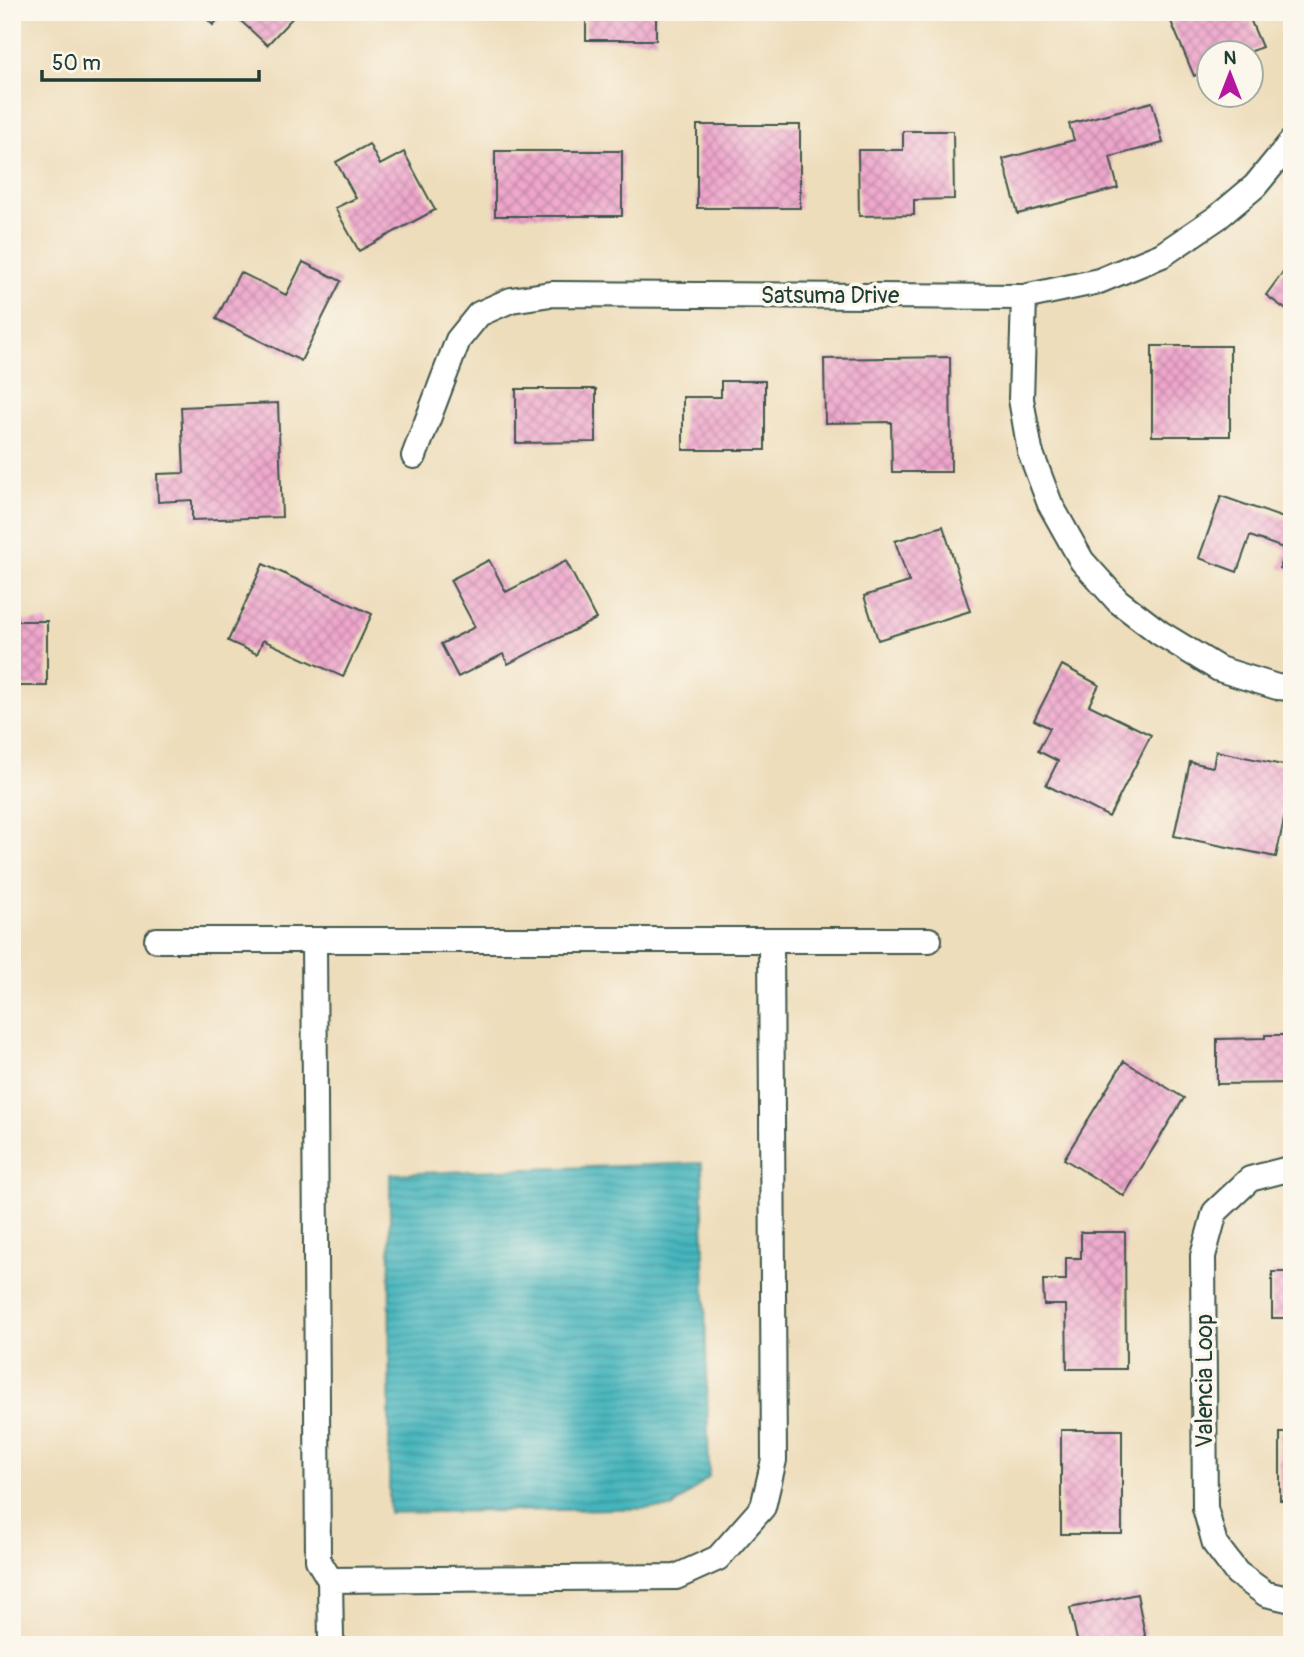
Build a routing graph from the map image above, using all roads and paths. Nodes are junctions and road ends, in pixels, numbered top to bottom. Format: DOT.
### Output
graph roads {
  1 [pos="1292,141"];
  2 [pos="1024,297"];
  3 [pos="414,456"];
  4 [pos="1292,688"];
  5 [pos="157,940"];
  6 [pos="314,940"];
  7 [pos="771,940"];
  8 [pos="929,940"];
  9 [pos="1292,1168"];
  10 [pos="330,1580"];
  11 [pos="1292,1600"];
  12 [pos="331,1643"];
  1 -- 2 [label="street, Satsuma Drive"];
  2 -- 3 [label="street, Satsuma Drive"];
  2 -- 4 [label="street"];
  5 -- 6 [label="street"];
  6 -- 7 [label="street"];
  6 -- 10 [label="street"];
  7 -- 8 [label="street"];
  7 -- 10 [label="street"];
  9 -- 11 [label="street, Valencia Loop"];
  10 -- 12 [label="street"];
}
